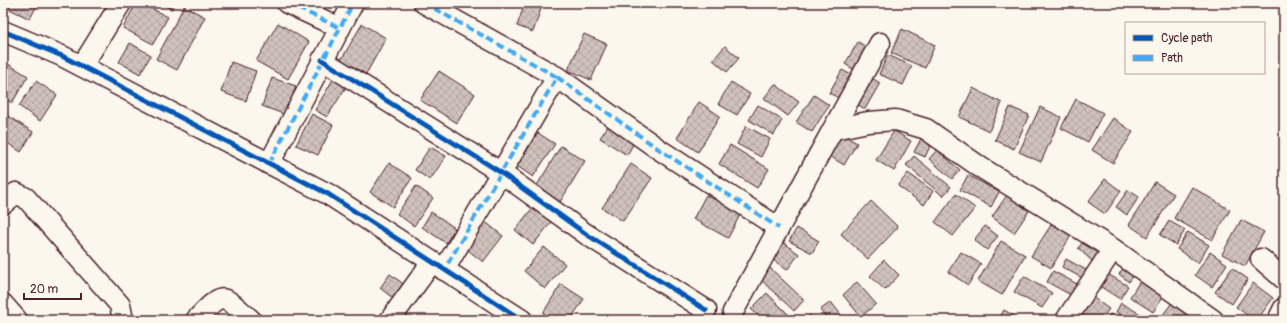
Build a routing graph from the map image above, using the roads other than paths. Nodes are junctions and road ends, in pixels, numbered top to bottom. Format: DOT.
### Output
graph roads {
  1 [pos="121,3"];
  2 [pos="287,3"];
  3 [pos="353,3"];
  4 [pos="424,3"];
  5 [pos="340,28"];
  6 [pos="3,31"];
  7 [pos="880,43"];
  8 [pos="322,60"];
  9 [pos="82,66"];
  10 [pos="557,77"];
  11 [pos="834,128"];
  12 [pos="269,164"];
  13 [pos="500,172"];
  14 [pos="4,200"];
  15 [pos="779,228"];
  16 [pos="1113,249"];
  17 [pos="1261,259"];
  18 [pos="438,266"];
  19 [pos="1284,279"];
  20 [pos="3,304"];
  21 [pos="1284,308"];
  22 [pos="701,315"];
  23 [pos="737,316"];
  24 [pos="16,320"];
  25 [pos="123,320"];
  26 [pos="196,320"];
  27 [pos="251,320"];
  28 [pos="390,320"];
  29 [pos="522,320"];
  30 [pos="1066,320"];
  31 [pos="1213,320"];
  32 [pos="1278,320"];
  1 -- 9 [label="street"];
  2 -- 5 [label="street"];
  3 -- 5 [label="street"];
  4 -- 10 [label="street"];
  5 -- 8 [label="street"];
  6 -- 9 [label="street"];
  7 -- 11 [label="street"];
  8 -- 12 [label="street"];
  8 -- 13 [label="street"];
  9 -- 12 [label="street"];
  10 -- 13 [label="street"];
  10 -- 15 [label="street"];
  11 -- 15 [label="street"];
  11 -- 16 [label="street"];
  12 -- 18 [label="street"];
  13 -- 18 [label="street"];
  13 -- 22 [label="street"];
  14 -- 25 [label="street"];
  15 -- 23 [label="street"];
  16 -- 30 [label="street"];
  16 -- 31 [label="street"];
  17 -- 19 [label="street"];
  18 -- 28 [label="street"];
  18 -- 29 [label="street"];
  20 -- 24 [label="street"];
  21 -- 32 [label="street"];
  22 -- 23 [label="street"];
  26 -- 27 [label="street"];
}
